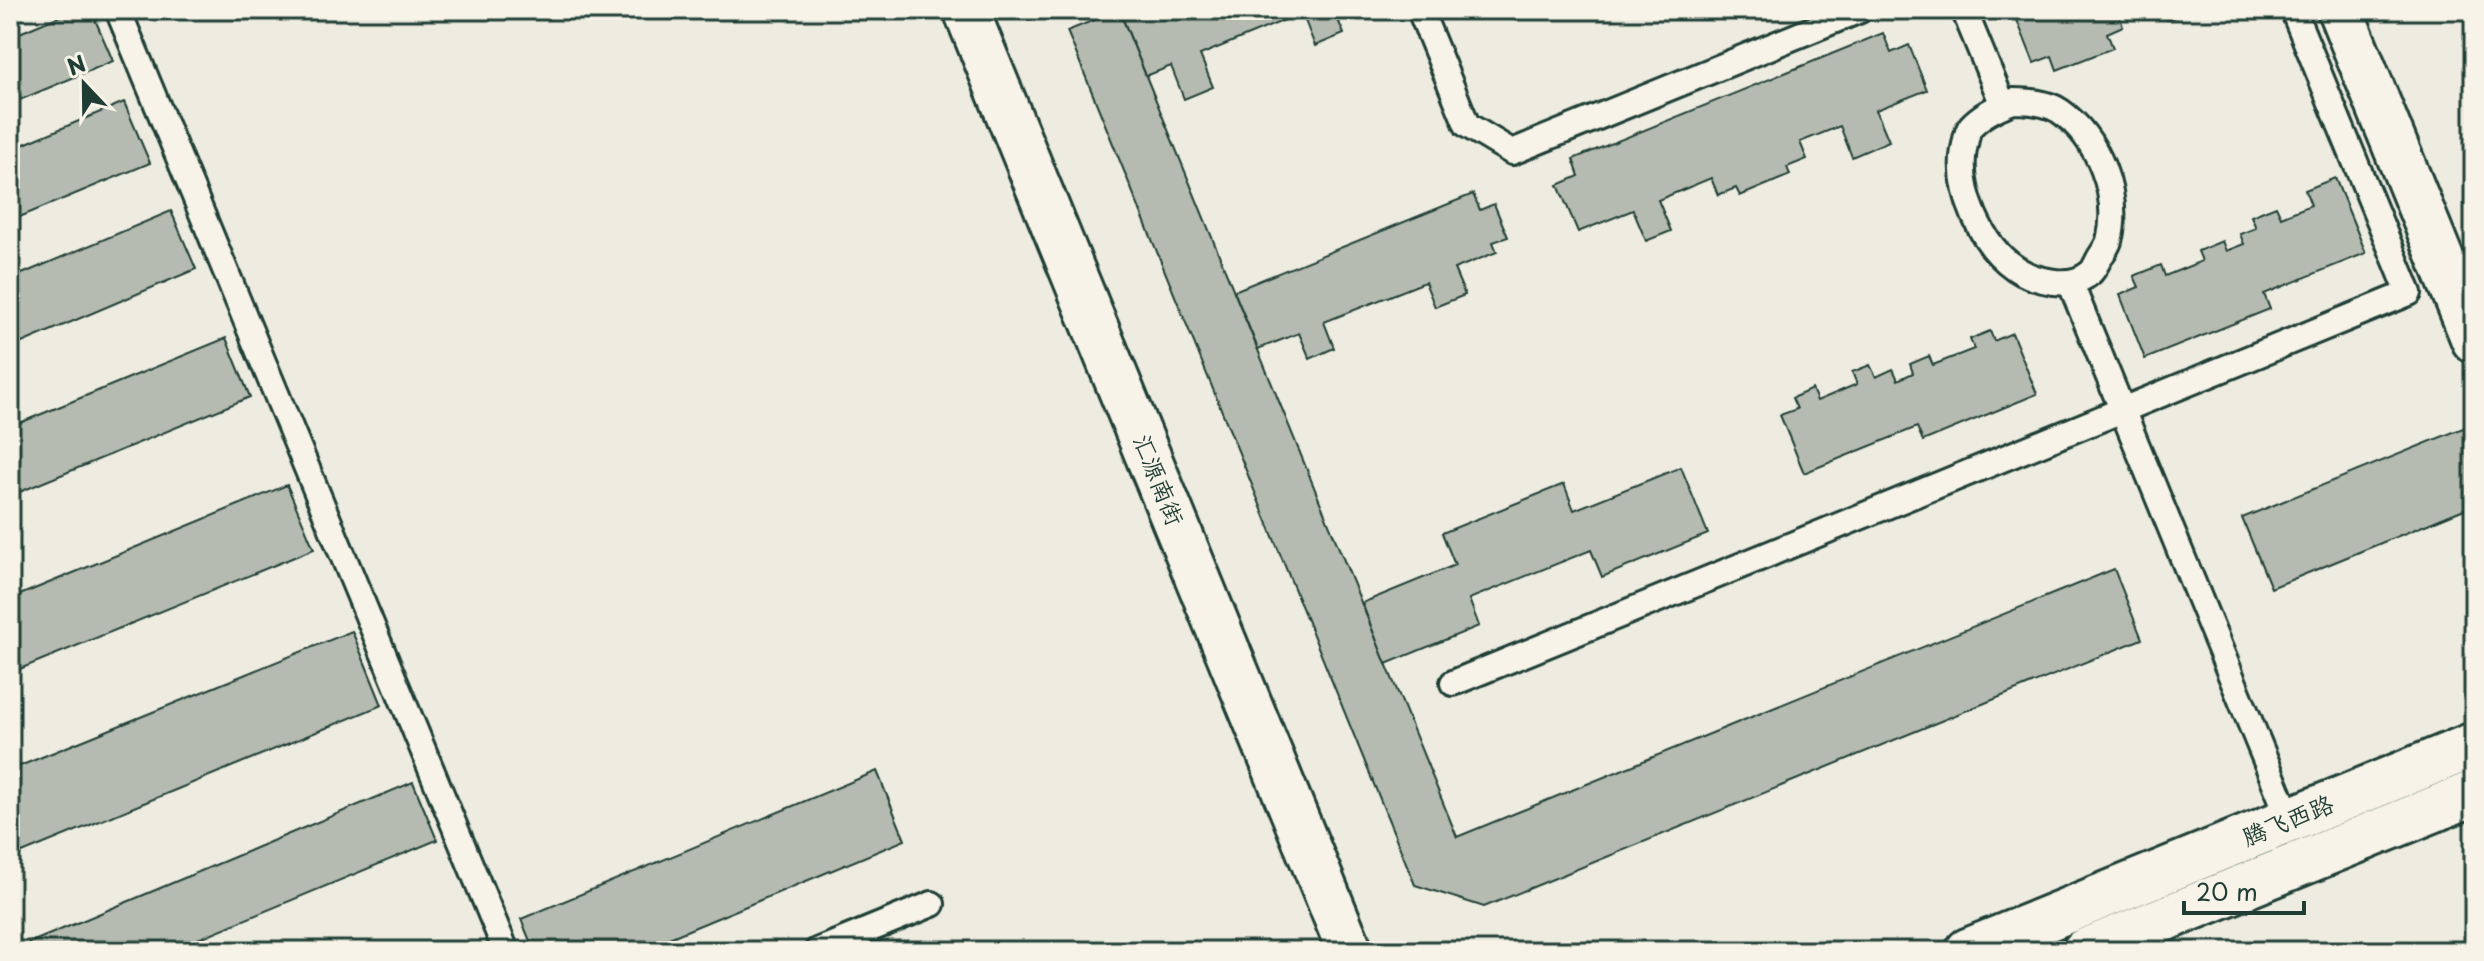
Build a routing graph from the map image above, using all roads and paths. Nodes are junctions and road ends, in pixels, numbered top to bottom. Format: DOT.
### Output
graph roads {
  1 [pos="118,10"];
  2 [pos="966,10"];
  3 [pos="1420,10"];
  4 [pos="1860,10"];
  5 [pos="1964,10"];
  6 [pos="2293,10"];
  7 [pos="2340,10"];
  8 [pos="2003,105"];
  9 [pos="2070,282"];
  10 [pos="2474,340"];
  11 [pos="2123,410"];
  12 [pos="1453,683"];
  13 [pos="2474,745"];
  14 [pos="2474,793"];
  15 [pos="2290,820"];
  16 [pos="932,904"];
  17 [pos="506,951"];
  18 [pos="817,951"];
  19 [pos="1350,951"];
  20 [pos="1968,951"];
  21 [pos="2085,951"];
  1 -- 17 [label="lane"];
  2 -- 19 [label="street, 汇源南街"];
  3 -- 4 [label="lane"];
  5 -- 8 [label="lane"];
  6 -- 11 [label="lane"];
  7 -- 10 [label="street"];
  8 -- 9 [label="lane"];
  8 -- 9 [label="lane"];
  9 -- 11 [label="lane"];
  11 -- 12 [label="lane"];
  11 -- 15 [label="lane"];
  13 -- 15 [label="street, 腾飞西路"];
  14 -- 21 [label="street, 腾飞西路"];
  15 -- 20 [label="street, 腾飞西路"];
  16 -- 18 [label="lane"];
}
